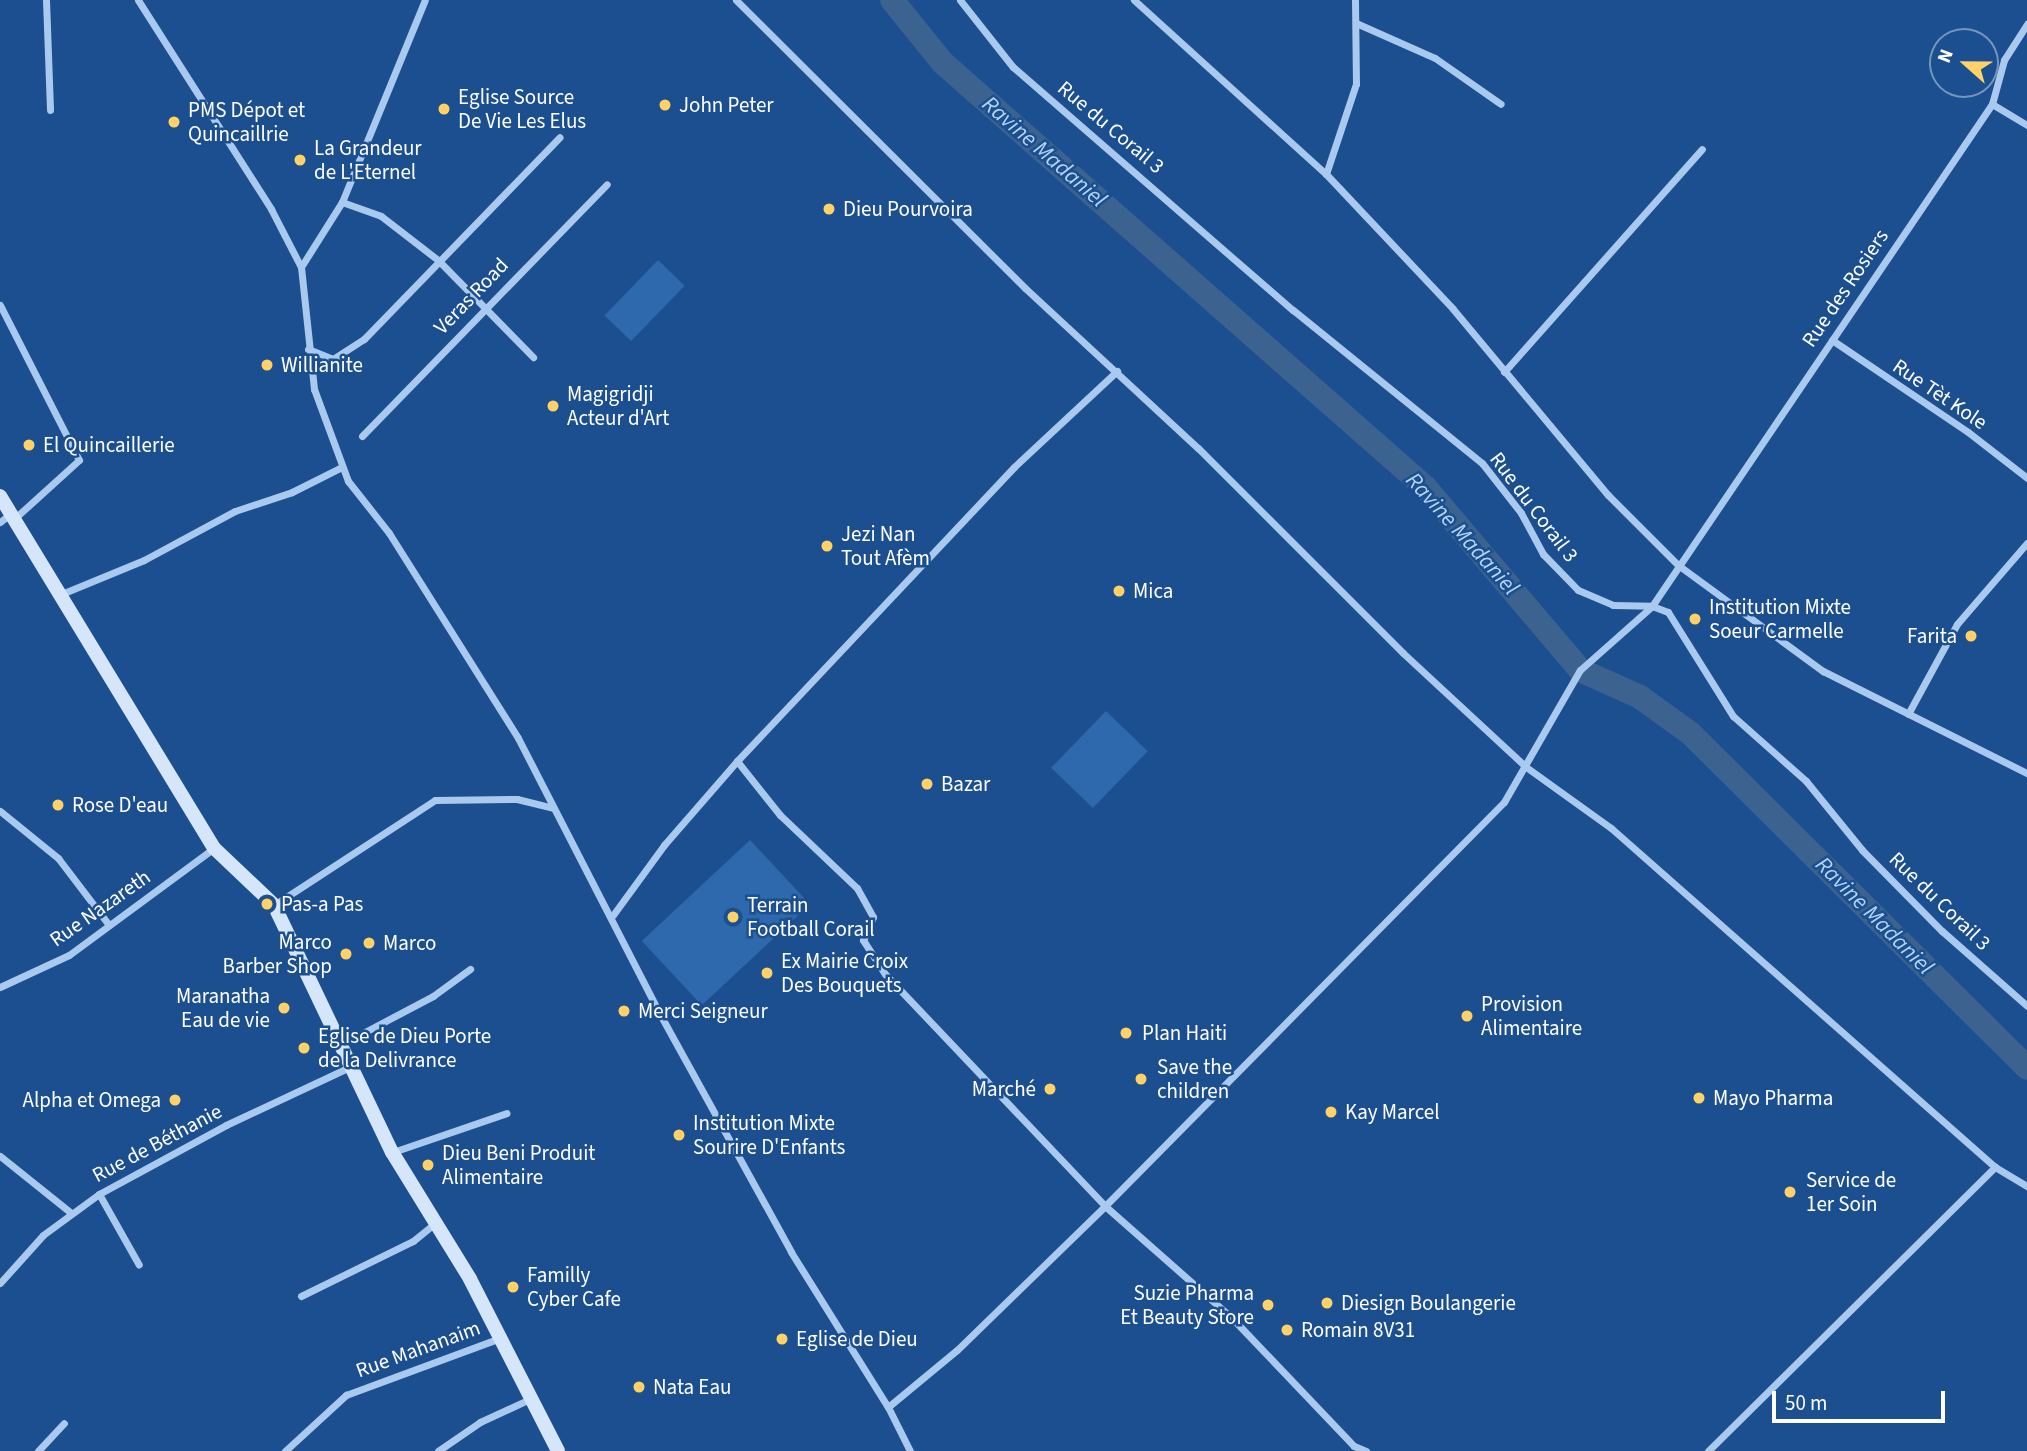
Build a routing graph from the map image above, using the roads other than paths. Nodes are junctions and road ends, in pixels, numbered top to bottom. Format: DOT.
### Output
graph roads {
  1 [pos="46,0"];
  2 [pos="138,0"];
  3 [pos="425,0"];
  4 [pos="736,0"];
  5 [pos="960,0"];
  6 [pos="1134,0"];
  7 [pos="1355,0"];
  8 [pos="1356,23"];
  9 [pos="2027,24"];
  10 [pos="1500,104"];
  11 [pos="1992,104"];
  12 [pos="50,110"];
  13 [pos="2027,125"];
  14 [pos="560,137"];
  15 [pos="1702,149"];
  16 [pos="1326,174"];
  17 [pos="607,184"];
  18 [pos="342,202"];
  19 [pos="438,260"];
  20 [pos="301,267"];
  21 [pos="0,305"];
  22 [pos="485,305"];
  23 [pos="1832,340"];
  24 [pos="309,349"];
  25 [pos="533,357"];
  26 [pos="1116,371"];
  27 [pos="1504,372"];
  28 [pos="362,436"];
  29 [pos="342,467"];
  30 [pos="2027,478"];
  31 [pos="0,496"];
  32 [pos="9,517"];
  33 [pos="2027,543"];
  34 [pos="1678,565"];
  35 [pos="58,596"];
  36 [pos="1652,606"];
  37 [pos="1908,715"];
  38 [pos="737,761"];
  39 [pos="1526,767"];
  40 [pos="2027,773"];
  41 [pos="553,808"];
  42 [pos="0,811"];
  43 [pos="214,848"];
  44 [pos="274,905"];
  45 [pos="613,915"];
  46 [pos="109,925"];
  47 [pos="470,969"];
  48 [pos="0,987"];
  49 [pos="2027,1006"];
  50 [pos="344,1043"];
  51 [pos="353,1065"];
  52 [pos="507,1113"];
  53 [pos="392,1152"];
  54 [pos="0,1156"];
  55 [pos="1994,1167"];
  56 [pos="2027,1186"];
  57 [pos="99,1194"];
  58 [pos="1105,1206"];
  59 [pos="70,1212"];
  60 [pos="435,1223"];
  61 [pos="139,1265"];
  62 [pos="0,1283"];
  63 [pos="301,1296"];
  64 [pos="502,1338"];
  65 [pos="532,1398"];
  66 [pos="888,1407"];
  67 [pos="64,1423"];
  68 [pos="38,1451"];
  69 [pos="285,1451"];
  70 [pos="438,1451"];
  71 [pos="558,1451"];
  72 [pos="910,1451"];
  73 [pos="1366,1451"];
  74 [pos="1708,1451"];
  1 -- 12 [label="street"];
  2 -- 20 [label="street"];
  3 -- 18 [label="street"];
  4 -- 26 [label="street"];
  5 -- 36 [label="street, Rue du Corail 3"];
  6 -- 16 [label="street"];
  7 -- 8 [label="street"];
  8 -- 10 [label="street"];
  8 -- 16 [label="street"];
  9 -- 11 [label="street, Rue des Rosiers"];
  11 -- 13 [label="street"];
  11 -- 23 [label="street, Rue des Rosiers"];
  14 -- 19 [label="street"];
  15 -- 27 [label="street"];
  16 -- 27 [label="street"];
  17 -- 22 [label="street, Veras Road"];
  18 -- 19 [label="street"];
  18 -- 20 [label="street"];
  19 -- 22 [label="street"];
  19 -- 24 [label="street"];
  20 -- 24 [label="street"];
  21 -- 32 [label="street"];
  22 -- 25 [label="street"];
  22 -- 28 [label="street, Veras Road"];
  23 -- 30 [label="street, Rue Tèt Kole"];
  23 -- 34 [label="street, Rue des Rosiers"];
  24 -- 29 [label="street"];
  26 -- 38 [label="street"];
  26 -- 39 [label="street"];
  27 -- 34 [label="street"];
  29 -- 35 [label="street"];
  29 -- 41 [label="street"];
  31 -- 32 [label="street"];
  32 -- 35 [label="street"];
  33 -- 37 [label="street"];
  34 -- 36 [label="street, Rue des Rosiers"];
  34 -- 37 [label="street"];
  35 -- 43 [label="street"];
  36 -- 39 [label="street, Rue des Rosiers"];
  36 -- 49 [label="street, Rue du Corail 3"];
  37 -- 40 [label="street"];
  38 -- 45 [label="street"];
  38 -- 58 [label="street"];
  39 -- 55 [label="street"];
  39 -- 58 [label="street, Rue des Rosiers"];
  41 -- 44 [label="street"];
  41 -- 45 [label="street"];
  42 -- 46 [label="street"];
  43 -- 44 [label="street"];
  43 -- 46 [label="street, Rue Nazareth"];
  44 -- 50 [label="street"];
  45 -- 66 [label="street"];
  46 -- 48 [label="street, Rue Nazareth"];
  47 -- 50 [label="street"];
  50 -- 51 [label="street"];
  51 -- 53 [label="street"];
  51 -- 57 [label="street, Rue de Béthanie"];
  52 -- 53 [label="street"];
  53 -- 60 [label="street"];
  54 -- 59 [label="street"];
  55 -- 56 [label="street"];
  55 -- 74 [label="street"];
  57 -- 59 [label="street, Rue de Béthanie"];
  57 -- 61 [label="street"];
  58 -- 66 [label="street, Rue des Rosiers"];
  58 -- 73 [label="street"];
  59 -- 62 [label="street, Rue de Béthanie"];
  60 -- 63 [label="street"];
  60 -- 64 [label="street"];
  64 -- 65 [label="street"];
  64 -- 69 [label="street, Rue Mahanaim"];
  65 -- 70 [label="street"];
  65 -- 71 [label="street"];
  66 -- 72 [label="street"];
  67 -- 68 [label="street"];
}
